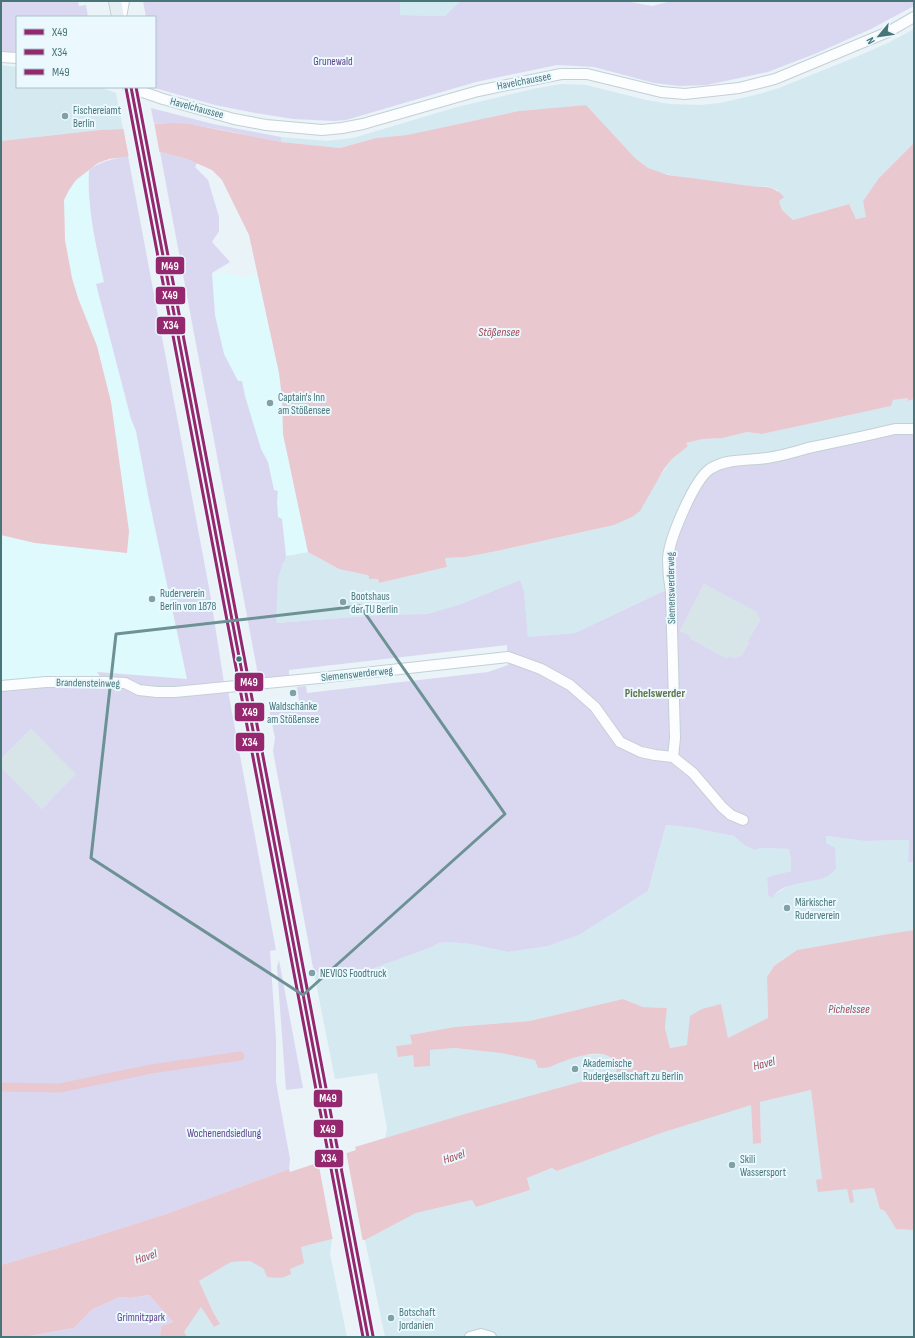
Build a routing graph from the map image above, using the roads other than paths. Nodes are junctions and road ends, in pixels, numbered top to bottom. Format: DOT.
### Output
graph roads {
  1 [pos="115,1"];
  2 [pos="124,1"];
  3 [pos="120,16"];
  4 [pos="120,16"];
  5 [pos="914,17"];
  6 [pos="1,57"];
  7 [pos="16,58"];
  8 [pos="131,88"];
  9 [pos="131,88"];
  10 [pos="914,429"];
  11 [pos="244,685"];
  12 [pos="1,686"];
  13 [pos="674,757"];
  14 [pos="743,820"];
  15 [pos="481,1336"];
  16 [pos="368,1337"];
  17 [pos="470,1337"];
  18 [pos="491,1337"];
  1 -- 3 [label="main road"];
  2 -- 4 [label="street"];
  5 -- 8 [label="street, Havelchaussee"];
  6 -- 7 [label="street"];
  9 -- 11 [label="main road, bridge"];
  10 -- 13 [label="street, Siemenswerderweg"];
  11 -- 12 [label="street, Brandensteinweg"];
  11 -- 13 [label="street, Siemenswerderweg"];
  11 -- 16 [label="main road"];
  13 -- 14 [label="street"];
  15 -- 17 [label="street"];
  15 -- 18 [label="street"];
}
